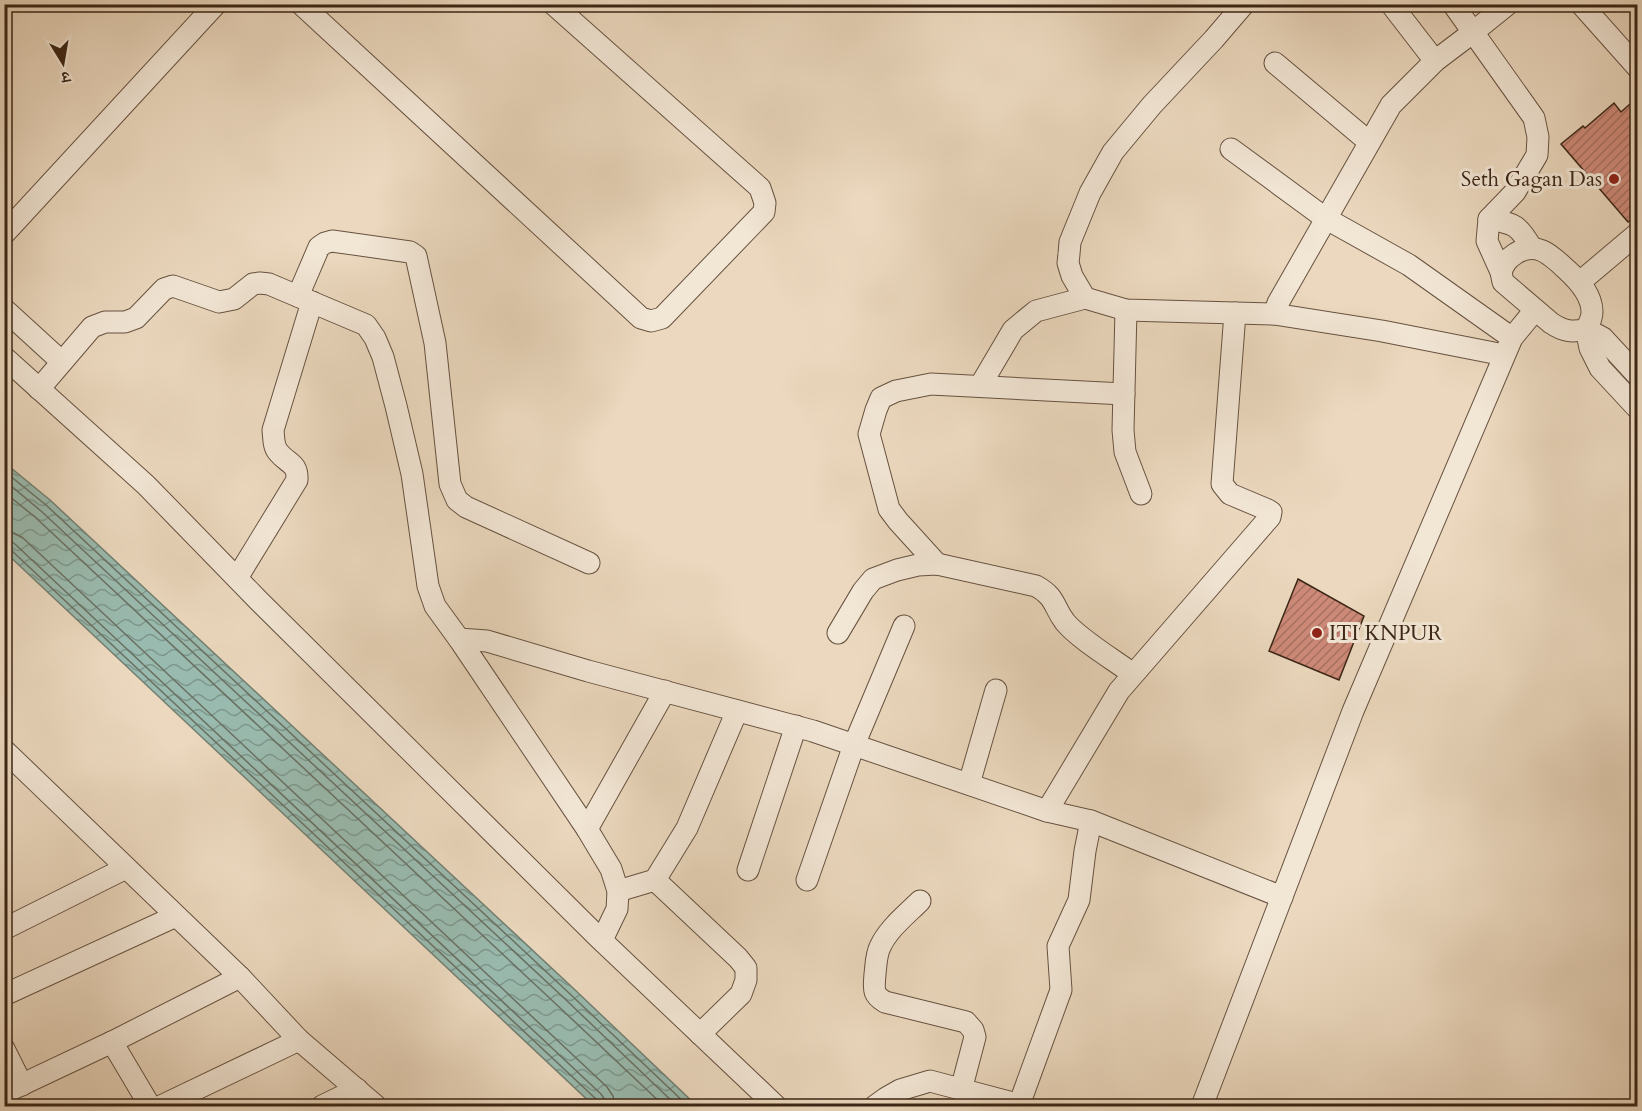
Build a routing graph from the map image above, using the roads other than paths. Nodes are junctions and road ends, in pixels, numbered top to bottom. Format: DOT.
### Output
graph roads {
  1 [pos="216,4"];
  2 [pos="301,4"];
  3 [pos="553,4"];
  4 [pos="1244,4"];
  5 [pos="1391,4"];
  6 [pos="1453,4"];
  7 [pos="1508,4"];
  8 [pos="1581,4"];
  9 [pos="1473,33"];
  10 [pos="1434,61"];
  11 [pos="1275,63"];
  12 [pos="1638,68"];
  13 [pos="1370,141"];
  14 [pos="1231,149"];
  15 [pos="1325,218"];
  16 [pos="1489,219"];
  17 [pos="1638,233"];
  18 [pos="4,234"];
  19 [pos="1531,248"];
  20 [pos="1501,272"];
  21 [pos="1580,282"];
  22 [pos="1085,298"];
  23 [pos="305,299"];
  24 [pos="4,309"];
  25 [pos="1126,310"];
  26 [pos="1535,310"];
  27 [pos="1235,313"];
  28 [pos="1274,314"];
  29 [pos="1586,329"];
  30 [pos="1508,347"];
  31 [pos="4,357"];
  32 [pos="62,362"];
  33 [pos="1638,376"];
  34 [pos="980,386"];
  35 [pos="39,389"];
  36 [pos="1124,394"];
  37 [pos="1638,409"];
  38 [pos="1141,494"];
  39 [pos="589,563"];
  40 [pos="937,564"];
  41 [pos="237,578"];
  42 [pos="904,626"];
  43 [pos="838,633"];
  44 [pos="459,639"];
  45 [pos="1133,674"];
  46 [pos="996,690"];
  47 [pos="666,691"];
  48 [pos="737,711"];
  49 [pos="796,726"];
  50 [pos="854,744"];
  51 [pos="4,750"];
  52 [pos="969,784"];
  53 [pos="1047,811"];
  54 [pos="1091,821"];
  55 [pos="587,829"];
  56 [pos="126,868"];
  57 [pos="748,870"];
  58 [pos="655,880"];
  59 [pos="807,880"];
  60 [pos="618,891"];
  61 [pos="1282,897"];
  62 [pos="920,901"];
  63 [pos="177,916"];
  64 [pos="4,928"];
  65 [pos="602,940"];
  66 [pos="240,977"];
  67 [pos="4,995"];
  68 [pos="700,1034"];
  69 [pos="298,1040"];
  70 [pos="112,1042"];
  71 [pos="4,1048"];
  72 [pos="13,1089"];
  73 [pos="357,1089"];
  74 [pos="961,1090"];
  75 [pos="1021,1106"];
  76 [pos="150,1107"];
  77 [pos="161,1107"];
  78 [pos="322,1107"];
  79 [pos="376,1107"];
  80 [pos="776,1107"];
  81 [pos="875,1107"];
  82 [pos="1202,1107"];
  1 -- 18 [label="street"];
  2 -- 3 [label="street"];
  4 -- 22 [label="street"];
  5 -- 10 [label="street"];
  6 -- 9 [label="street"];
  7 -- 9 [label="street"];
  8 -- 12 [label="street"];
  9 -- 10 [label="street"];
  9 -- 16 [label="street"];
  10 -- 13 [label="street"];
  11 -- 13 [label="street"];
  13 -- 15 [label="street"];
  14 -- 15 [label="street"];
  15 -- 28 [label="street"];
  15 -- 30 [label="street"];
  16 -- 19 [label="street"];
  16 -- 20 [label="street"];
  17 -- 21 [label="street"];
  19 -- 20 [label="street"];
  19 -- 21 [label="street"];
  20 -- 26 [label="street"];
  21 -- 29 [label="street"];
  22 -- 25 [label="street"];
  22 -- 34 [label="street"];
  23 -- 32 [label="street"];
  23 -- 39 [label="street"];
  23 -- 41 [label="street"];
  23 -- 44 [label="street"];
  24 -- 32 [label="street"];
  25 -- 27 [label="street"];
  25 -- 36 [label="street"];
  26 -- 29 [label="street"];
  26 -- 30 [label="street"];
  27 -- 28 [label="street"];
  27 -- 45 [label="street"];
  28 -- 30 [label="street"];
  29 -- 33 [label="street"];
  29 -- 37 [label="street"];
  30 -- 61 [label="street"];
  31 -- 35 [label="street"];
  32 -- 35 [label="street"];
  34 -- 36 [label="street"];
  34 -- 40 [label="street"];
  35 -- 41 [label="street"];
  36 -- 38 [label="street"];
  40 -- 43 [label="street"];
  40 -- 45 [label="street"];
  41 -- 65 [label="street"];
  42 -- 50 [label="street"];
  44 -- 47 [label="street"];
  44 -- 55 [label="street"];
  45 -- 53 [label="street"];
  46 -- 52 [label="street"];
  47 -- 48 [label="street"];
  47 -- 55 [label="street"];
  48 -- 49 [label="street"];
  48 -- 58 [label="street"];
  49 -- 50 [label="street"];
  49 -- 57 [label="street"];
  50 -- 52 [label="street"];
  50 -- 59 [label="street"];
  51 -- 56 [label="street"];
  52 -- 53 [label="street"];
  53 -- 54 [label="street"];
  54 -- 61 [label="street"];
  54 -- 75 [label="street"];
  55 -- 60 [label="street"];
  56 -- 63 [label="street"];
  56 -- 64 [label="street"];
  58 -- 60 [label="street"];
  58 -- 68 [label="street"];
  60 -- 65 [label="street"];
  61 -- 82 [label="street"];
  62 -- 74 [label="street"];
  63 -- 66 [label="street"];
  63 -- 67 [label="street"];
  65 -- 68 [label="street"];
  66 -- 69 [label="street"];
  66 -- 70 [label="street"];
  68 -- 80 [label="street"];
  69 -- 73 [label="street"];
  69 -- 77 [label="street"];
  70 -- 72 [label="street"];
  70 -- 76 [label="street"];
  71 -- 72 [label="street"];
  73 -- 78 [label="street"];
  73 -- 79 [label="street"];
  74 -- 75 [label="street"];
  74 -- 81 [label="street"];
}
